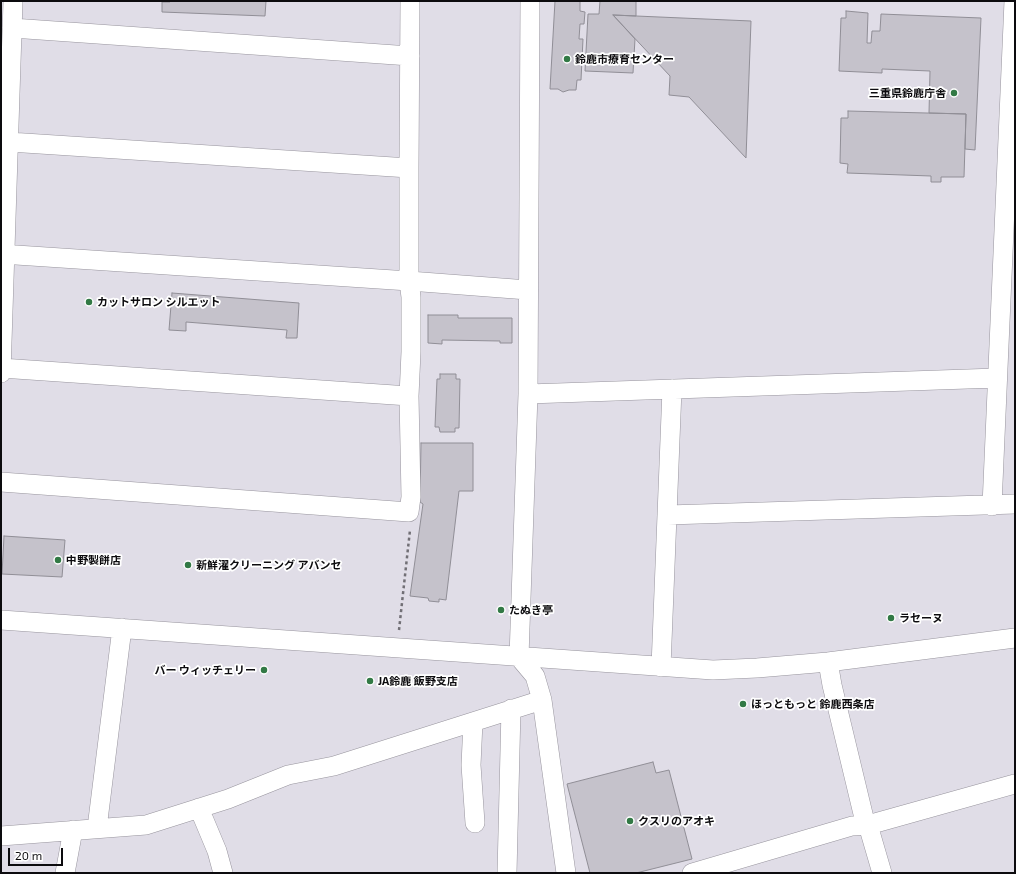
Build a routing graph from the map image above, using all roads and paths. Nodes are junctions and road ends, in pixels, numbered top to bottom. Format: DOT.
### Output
graph roads {
  1 [pos="13,1"];
  2 [pos="410,1"];
  3 [pos="530,1"];
  4 [pos="1014,1"];
  5 [pos="12,28"];
  6 [pos="410,56"];
  7 [pos="9,142"];
  8 [pos="409,168"];
  9 [pos="3,254"];
  10 [pos="1009,271"];
  11 [pos="409,281"];
  12 [pos="528,290"];
  13 [pos="1,368"];
  14 [pos="1,373"];
  15 [pos="997,378"];
  16 [pos="672,389"];
  17 [pos="528,394"];
  18 [pos="409,396"];
  19 [pos="1,482"];
  20 [pos="1015,504"];
  21 [pos="992,506"];
  22 [pos="409,512"];
  23 [pos="668,515"];
  24 [pos="1,620"];
  25 [pos="122,628"];
  26 [pos="399,633"];
  27 [pos="1015,638"];
  28 [pos="519,657"];
  29 [pos="828,662"];
  30 [pos="661,667"];
  31 [pos="542,700"];
  32 [pos="511,709"];
  33 [pos="473,722"];
  34 [pos="1015,784"];
  35 [pos="199,808"];
  36 [pos="475,823"];
  37 [pos="868,825"];
  38 [pos="97,828"];
  39 [pos="73,830"];
  40 [pos="1,836"];
  41 [pos="65,873"];
  42 [pos="223,873"];
  43 [pos="507,873"];
  44 [pos="566,873"];
  45 [pos="692,873"];
  46 [pos="882,873"];
  1 -- 5 [label="street"];
  2 -- 6 [label="street"];
  3 -- 12 [label="street"];
  4 -- 10 [label="street"];
  5 -- 6 [label="street"];
  5 -- 7 [label="street"];
  6 -- 8 [label="street"];
  7 -- 8 [label="street"];
  7 -- 9 [label="street"];
  8 -- 11 [label="street"];
  9 -- 11 [label="street"];
  9 -- 13 [label="street"];
  10 -- 15 [label="street"];
  11 -- 12 [label="street"];
  11 -- 18 [label="street"];
  12 -- 17 [label="street"];
  13 -- 14 [label="street"];
  13 -- 18 [label="street"];
  15 -- 16 [label="street"];
  15 -- 21 [label="street"];
  16 -- 17 [label="street"];
  16 -- 23 [label="street"];
  17 -- 28 [label="street"];
  18 -- 22 [label="street"];
  19 -- 22 [label="street"];
  20 -- 21 [label="street"];
  21 -- 23 [label="street"];
  22 -- 26 [label="path"];
  23 -- 30 [label="street"];
  24 -- 25 [label="street"];
  25 -- 28 [label="street"];
  25 -- 38 [label="street"];
  27 -- 29 [label="street"];
  28 -- 30 [label="street"];
  28 -- 31 [label="street"];
  29 -- 30 [label="street"];
  29 -- 37 [label="street"];
  31 -- 32 [label="street"];
  31 -- 44 [label="street"];
  32 -- 33 [label="street"];
  32 -- 43 [label="street"];
  33 -- 35 [label="street"];
  33 -- 36 [label="street"];
  34 -- 37 [label="street"];
  35 -- 38 [label="street"];
  35 -- 42 [label="street"];
  37 -- 45 [label="street"];
  37 -- 46 [label="street"];
  38 -- 39 [label="street"];
  39 -- 40 [label="street"];
  39 -- 41 [label="street"];
}
